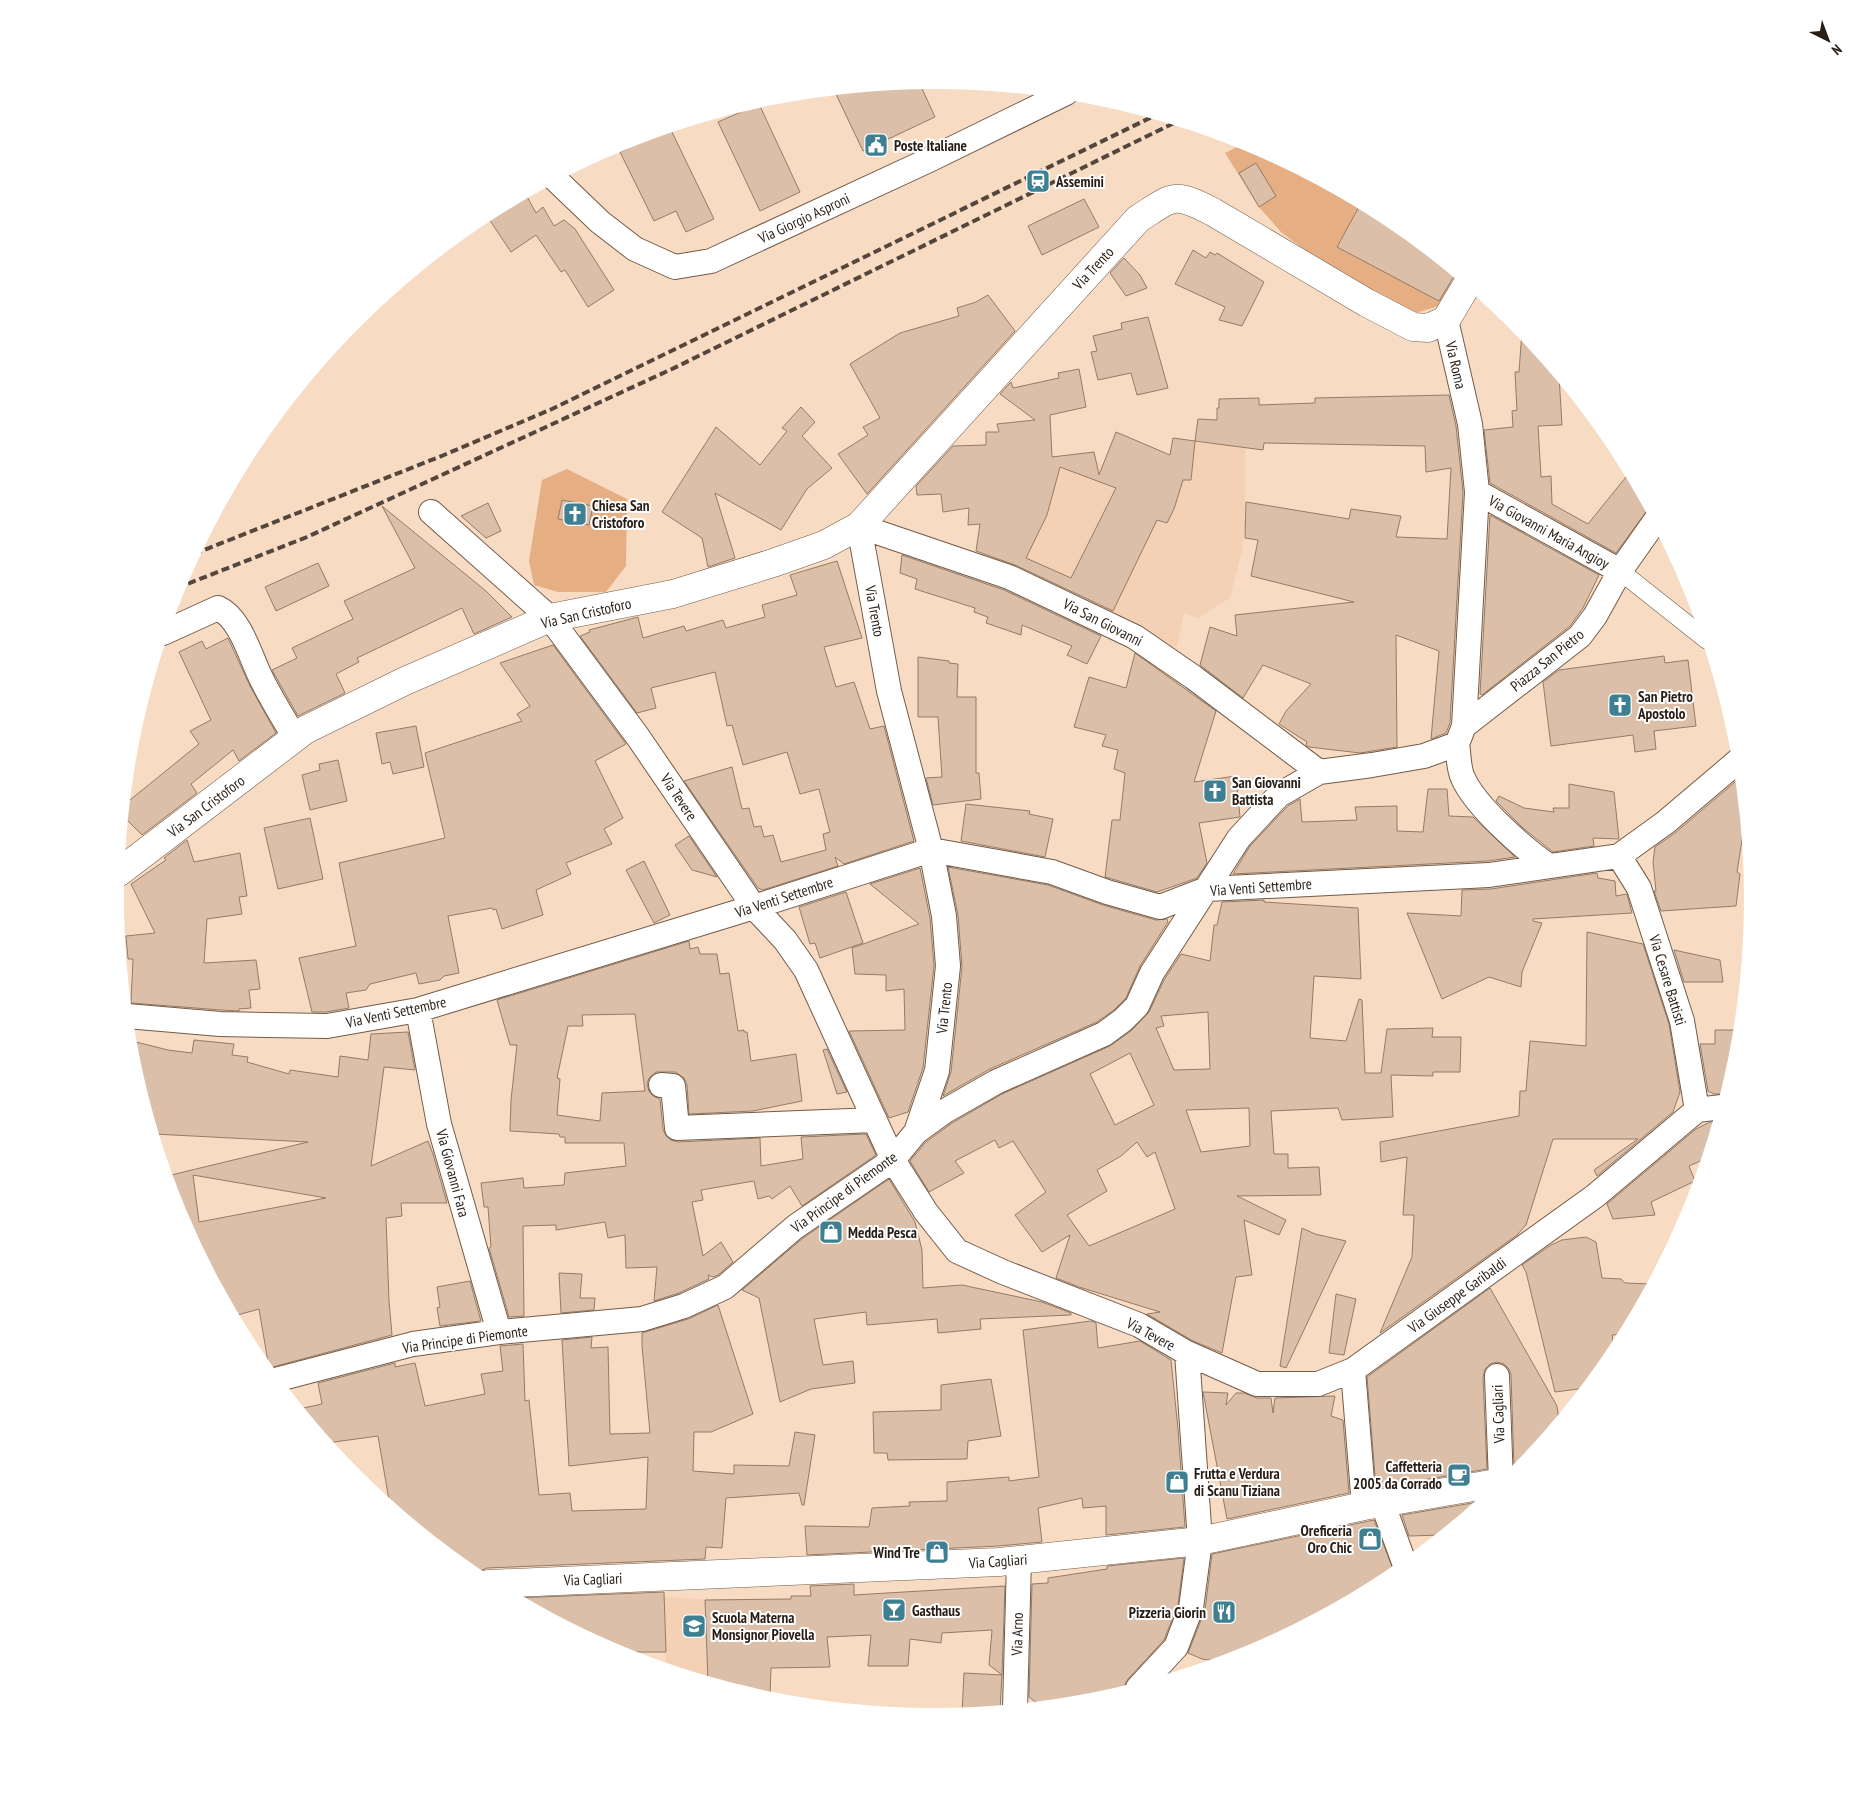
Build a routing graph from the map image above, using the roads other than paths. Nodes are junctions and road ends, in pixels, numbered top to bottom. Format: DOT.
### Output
graph roads {
  1 [pos="1055,98"];
  2 [pos="558,182"];
  3 [pos="1165,202"];
  4 [pos="1465,288"];
  5 [pos="1446,320"];
  6 [pos="1477,492"];
  7 [pos="431,512"];
  8 [pos="1652,525"];
  9 [pos="859,526"];
  10 [pos="1620,571"];
  11 [pos="550,618"];
  12 [pos="170,630"];
  13 [pos="1699,634"];
  14 [pos="1460,735"];
  15 [pos="295,738"];
  16 [pos="1732,766"];
  17 [pos="1319,772"];
  18 [pos="930,850"];
  19 [pos="1619,856"];
  20 [pos="1549,866"];
  21 [pos="125,868"];
  22 [pos="1207,889"];
  23 [pos="754,907"];
  24 [pos="418,1010"];
  25 [pos="133,1017"];
  26 [pos="661,1085"];
  27 [pos="1716,1108"];
  28 [pos="1697,1110"];
  29 [pos="875,1120"];
  30 [pos="916,1132"];
  31 [pos="893,1160"];
  32 [pos="499,1332"];
  33 [pos="1187,1353"];
  34 [pos="1353,1370"];
  35 [pos="1496,1376"];
  36 [pos="283,1378"];
  37 [pos="1504,1474"];
  38 [pos="1493,1484"];
  39 [pos="1373,1504"];
  40 [pos="1200,1541"];
  41 [pos="1403,1559"];
  42 [pos="1018,1560"];
  43 [pos="502,1583"];
  44 [pos="1145,1681"];
  45 [pos="1015,1704"];
  1 -- 2 [label="street, Via Giorgio Asproni"];
  3 -- 5 [label="street, Via Roma"];
  3 -- 9 [label="street, Via Trento"];
  4 -- 5 [label="street"];
  5 -- 6 [label="street, Via Roma"];
  6 -- 10 [label="street, Via Giovanni Maria Angioy"];
  6 -- 14 [label="street, Via Roma"];
  7 -- 11 [label="street, Via Tevere"];
  8 -- 10 [label="street, Piazza San Pietro"];
  9 -- 11 [label="street, Via San Cristoforo"];
  9 -- 17 [label="street, Via San Giovanni"];
  9 -- 18 [label="street, Via Trento"];
  10 -- 13 [label="street"];
  10 -- 14 [label="street, Piazza San Pietro"];
  11 -- 15 [label="street, Via San Cristoforo"];
  11 -- 23 [label="street, Via Tevere"];
  12 -- 15 [label="street"];
  14 -- 17 [label="street, Via Principe di Piemonte"];
  14 -- 20 [label="street"];
  15 -- 21 [label="street, Via San Cristoforo"];
  16 -- 19 [label="street"];
  17 -- 22 [label="street, Via Principe di Piemonte"];
  18 -- 22 [label="street, Via Venti Settembre"];
  18 -- 23 [label="street, Via Venti Settembre"];
  18 -- 30 [label="street, Via Trento"];
  19 -- 20 [label="street, Via Venti Settembre"];
  19 -- 28 [label="street, Via Cesare Battisti"];
  20 -- 22 [label="street, Via Venti Settembre"];
  22 -- 30 [label="street, Via Principe di Piemonte"];
  23 -- 24 [label="street, Via Venti Settembre"];
  23 -- 29 [label="street, Via Tevere"];
  24 -- 25 [label="street, Via Venti Settembre"];
  24 -- 32 [label="street, Via Giovanni Fara"];
  26 -- 29 [label="street"];
  27 -- 28 [label="street"];
  28 -- 34 [label="street, Via Giuseppe Garibaldi"];
  29 -- 31 [label="street, Via Tevere"];
  30 -- 31 [label="street, Via Principe di Piemonte"];
  31 -- 32 [label="street, Via Principe di Piemonte"];
  31 -- 33 [label="street, Via Tevere"];
  32 -- 36 [label="street, Via Principe di Piemonte"];
  33 -- 34 [label="street, Via Giuseppe Garibaldi"];
  33 -- 40 [label="street, Via Tevere"];
  34 -- 39 [label="street"];
  35 -- 37 [label="street, Via Cagliari"];
  38 -- 39 [label="street, Via Cagliari"];
  39 -- 40 [label="street, Via Cagliari"];
  39 -- 41 [label="street"];
  40 -- 42 [label="street, Via Cagliari"];
  40 -- 44 [label="street, Via Tevere"];
  42 -- 43 [label="street, Via Cagliari"];
  42 -- 45 [label="street, Via Arno"];
}
